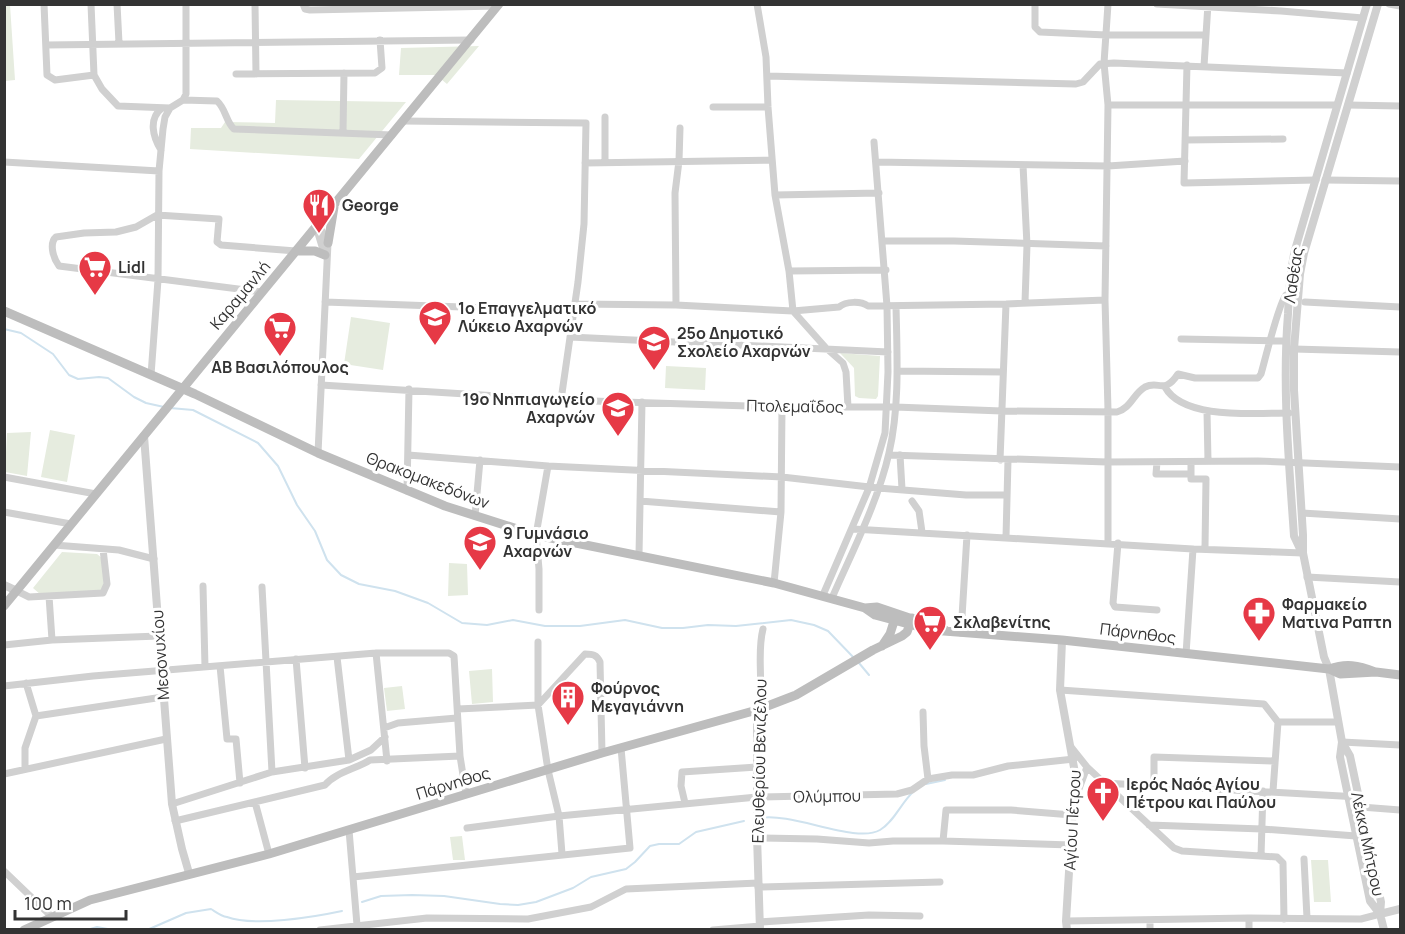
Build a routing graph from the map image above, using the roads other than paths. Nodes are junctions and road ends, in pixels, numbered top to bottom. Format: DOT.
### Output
graph roads {
  1 [pos="44,4"];
  2 [pos="91,4"];
  3 [pos="117,4"];
  4 [pos="186,4"];
  5 [pos="255,4"];
  6 [pos="303,4"];
  7 [pos="757,4"];
  8 [pos="1035,4"];
  9 [pos="1108,4"];
  10 [pos="1157,4"];
  11 [pos="1367,4"];
  12 [pos="1378,4"];
  13 [pos="1389,4"];
  14 [pos="499,5"];
  15 [pos="1208,5"];
  16 [pos="1401,6"];
  17 [pos="1281,8"];
  18 [pos="1363,18"];
  19 [pos="1106,35"];
  20 [pos="1206,35"];
  21 [pos="380,40"];
  22 [pos="471,40"];
  23 [pos="257,42"];
  24 [pos="119,43"];
  25 [pos="92,44"];
  26 [pos="186,44"];
  27 [pos="46,45"];
  28 [pos="1104,63"];
  29 [pos="1188,65"];
  30 [pos="1204,66"];
  31 [pos="344,73"];
  32 [pos="1347,73"];
  33 [pos="236,74"];
  34 [pos="256,74"];
  35 [pos="94,75"];
  36 [pos="768,76"];
  37 [pos="183,100"];
  38 [pos="1186,104"];
  39 [pos="1108,105"];
  40 [pos="1337,105"];
  41 [pos="1348,105"];
  42 [pos="1401,106"];
  43 [pos="713,107"];
  44 [pos="768,107"];
  45 [pos="166,108"];
  46 [pos="605,117"];
  47 [pos="403,121"];
  48 [pos="680,128"];
  49 [pos="343,132"];
  50 [pos="392,135"];
  51 [pos="1283,139"];
  52 [pos="1185,140"];
  53 [pos="874,142"];
  54 [pos="772,160"];
  55 [pos="679,161"];
  56 [pos="1185,161"];
  57 [pos="4,162"];
  58 [pos="604,162"];
  59 [pos="876,162"];
  60 [pos="585,163"];
  61 [pos="1023,165"];
  62 [pos="1108,166"];
  63 [pos="159,171"];
  64 [pos="1321,180"];
  65 [pos="1401,181"];
  66 [pos="879,193"];
  67 [pos="776,195"];
  68 [pos="335,202"];
  69 [pos="157,216"];
  70 [pos="315,227"];
  71 [pos="883,242"];
  72 [pos="328,243"];
  73 [pos="1027,244"];
  74 [pos="1106,246"];
  75 [pos="296,251"];
  76 [pos="326,258"];
  77 [pos="886,270"];
  78 [pos="789,271"];
  79 [pos="158,280"];
  80 [pos="262,292"];
  81 [pos="1293,296"];
  82 [pos="1105,300"];
  83 [pos="325,302"];
  84 [pos="1025,302"];
  85 [pos="1305,302"];
  86 [pos="1006,304"];
  87 [pos="676,305"];
  88 [pos="887,306"];
  89 [pos="896,306"];
  90 [pos="574,307"];
  91 [pos="1401,308"];
  92 [pos="4,311"];
  93 [pos="793,311"];
  94 [pos="570,337"];
  95 [pos="1181,339"];
  96 [pos="1271,340"];
  97 [pos="1286,341"];
  98 [pos="826,348"];
  99 [pos="1294,349"];
  100 [pos="888,352"];
  101 [pos="1401,352"];
  102 [pos="897,371"];
  103 [pos="1003,372"];
  104 [pos="151,375"];
  105 [pos="321,385"];
  106 [pos="1165,387"];
  107 [pos="182,388"];
  108 [pos="409,389"];
  109 [pos="561,400"];
  110 [pos="642,402"];
  111 [pos="782,407"];
  112 [pos="848,407"];
  113 [pos="891,407"];
  114 [pos="1108,410"];
  115 [pos="1002,411"];
  116 [pos="1206,412"];
  117 [pos="1290,413"];
  118 [pos="144,436"];
  119 [pos="318,453"];
  120 [pos="408,455"];
  121 [pos="889,455"];
  122 [pos="900,455"];
  123 [pos="480,460"];
  124 [pos="1004,460"];
  125 [pos="1209,461"];
  126 [pos="1107,462"];
  127 [pos="1157,462"];
  128 [pos="1191,463"];
  129 [pos="1294,463"];
  130 [pos="548,466"];
  131 [pos="1401,467"];
  132 [pos="641,470"];
  133 [pos="1191,474"];
  134 [pos="4,477"];
  135 [pos="782,477"];
  136 [pos="869,488"];
  137 [pos="878,488"];
  138 [pos="902,489"];
  139 [pos="406,491"];
  140 [pos="96,494"];
  141 [pos="1006,495"];
  142 [pos="640,501"];
  143 [pos="912,501"];
  144 [pos="4,512"];
  145 [pos="781,512"];
  146 [pos="1302,513"];
  147 [pos="475,516"];
  148 [pos="1401,519"];
  149 [pos="71,524"];
  150 [pos="852,529"];
  151 [pos="862,529"];
  152 [pos="922,532"];
  153 [pos="536,535"];
  154 [pos="967,535"];
  155 [pos="1006,537"];
  156 [pos="1108,543"];
  157 [pos="1118,543"];
  158 [pos="54,545"];
  159 [pos="1205,548"];
  160 [pos="103,549"];
  161 [pos="1192,549"];
  162 [pos="1303,553"];
  163 [pos="639,555"];
  164 [pos="154,559"];
  165 [pos="1307,577"];
  166 [pos="1401,582"];
  167 [pos="774,583"];
  168 [pos="4,585"];
  169 [pos="202,586"];
  170 [pos="262,587"];
  171 [pos="17,591"];
  172 [pos="49,596"];
  173 [pos="828,597"];
  174 [pos="4,606"];
  175 [pos="539,609"];
  176 [pos="1157,610"];
  177 [pos="895,617"];
  178 [pos="911,621"];
  179 [pos="763,629"];
  180 [pos="961,633"];
  181 [pos="159,636"];
  182 [pos="52,640"];
  183 [pos="1062,640"];
  184 [pos="538,642"];
  185 [pos="4,645"];
  186 [pos="882,646"];
  187 [pos="376,653"];
  188 [pos="1186,654"];
  189 [pos="337,657"];
  190 [pos="296,659"];
  191 [pos="267,662"];
  192 [pos="220,666"];
  193 [pos="205,667"];
  194 [pos="1329,669"];
  195 [pos="162,670"];
  196 [pos="1401,675"];
  197 [pos="26,683"];
  198 [pos="4,686"];
  199 [pos="1060,690"];
  200 [pos="163,697"];
  201 [pos="538,705"];
  202 [pos="458,709"];
  203 [pos="757,710"];
  204 [pos="923,712"];
  205 [pos="36,716"];
  206 [pos="457,718"];
  207 [pos="1278,722"];
  208 [pos="1338,722"];
  209 [pos="384,728"];
  210 [pos="385,737"];
  211 [pos="1069,738"];
  212 [pos="166,739"];
  213 [pos="1342,742"];
  214 [pos="1401,745"];
  215 [pos="621,748"];
  216 [pos="603,753"];
  217 [pos="460,756"];
  218 [pos="1074,759"];
  219 [pos="349,760"];
  220 [pos="387,760"];
  221 [pos="1275,761"];
  222 [pos="757,767"];
  223 [pos="1087,767"];
  224 [pos="305,768"];
  225 [pos="26,769"];
  226 [pos="548,770"];
  227 [pos="272,772"];
  228 [pos="4,774"];
  229 [pos="928,779"];
  230 [pos="240,783"];
  231 [pos="1104,783"];
  232 [pos="1154,787"];
  233 [pos="1263,791"];
  234 [pos="1274,791"];
  235 [pos="466,794"];
  236 [pos="757,797"];
  237 [pos="1348,797"];
  238 [pos="1359,797"];
  239 [pos="255,802"];
  240 [pos="685,803"];
  241 [pos="172,804"];
  242 [pos="1361,807"];
  243 [pos="626,809"];
  244 [pos="1401,810"];
  245 [pos="1072,815"];
  246 [pos="559,816"];
  247 [pos="175,821"];
  248 [pos="1149,825"];
  249 [pos="467,828"];
  250 [pos="1262,829"];
  251 [pos="349,830"];
  252 [pos="1356,836"];
  253 [pos="758,838"];
  254 [pos="943,841"];
  255 [pos="1071,845"];
  256 [pos="269,854"];
  257 [pos="562,854"];
  258 [pos="1262,856"];
  259 [pos="1304,859"];
  260 [pos="4,871"];
  261 [pos="189,873"];
  262 [pos="353,877"];
  263 [pos="940,882"];
  264 [pos="758,885"];
  265 [pos="1401,909"];
  266 [pos="1380,914"];
  267 [pos="51,916"];
  268 [pos="920,916"];
  269 [pos="1249,918"];
  270 [pos="1307,918"];
  271 [pos="1189,919"];
  272 [pos="1284,919"];
  273 [pos="1150,920"];
  274 [pos="357,925"];
  275 [pos="1066,925"];
  276 [pos="760,926"];
  277 [pos="24,930"];
  278 [pos="320,930"];
  279 [pos="714,930"];
  280 [pos="1150,930"];
  281 [pos="1189,930"];
  282 [pos="1249,930"];
  283 [pos="1384,930"];
  1 -- 27 [label="street"];
  2 -- 25 [label="street"];
  3 -- 24 [label="street"];
  4 -- 26 [label="street"];
  5 -- 23 [label="street"];
  6 -- 14 [label="street"];
  7 -- 36 [label="street"];
  8 -- 19 [label="street"];
  9 -- 19 [label="street"];
  10 -- 15 [label="street"];
  11 -- 18 [label="street, Λαθέας"];
  12 -- 41 [label="street, Λαθέας"];
  13 -- 16 [label="street"];
  14 -- 22 [label="main road, Καραμανλή"];
  15 -- 17 [label="street"];
  15 -- 20 [label="street"];
  17 -- 18 [label="street"];
  18 -- 32 [label="street, Λαθέας"];
  19 -- 20 [label="street"];
  19 -- 28 [label="street"];
  20 -- 30 [label="street"];
  21 -- 22 [label="street"];
  21 -- 23 [label="street"];
  21 -- 31 [label="street"];
  22 -- 47 [label="main road, Καραμανλή"];
  23 -- 26 [label="street"];
  23 -- 34 [label="street"];
  24 -- 25 [label="street"];
  24 -- 26 [label="street"];
  25 -- 27 [label="street"];
  25 -- 35 [label="street"];
  26 -- 37 [label="street"];
  27 -- 35 [label="street"];
  28 -- 29 [label="street"];
  28 -- 36 [label="street"];
  28 -- 39 [label="street"];
  29 -- 30 [label="street"];
  29 -- 38 [label="street"];
  30 -- 32 [label="street"];
  31 -- 34 [label="street"];
  31 -- 49 [label="street"];
  32 -- 40 [label="street, Λαθέας"];
  33 -- 34 [label="street"];
  35 -- 45 [label="street"];
  36 -- 44 [label="street"];
  37 -- 45 [label="street"];
  37 -- 49 [label="street"];
  38 -- 39 [label="street"];
  38 -- 40 [label="street"];
  38 -- 52 [label="street"];
  39 -- 62 [label="street"];
  40 -- 64 [label="street, Λαθέας"];
  41 -- 42 [label="street"];
  41 -- 64 [label="street, Λαθέας"];
  43 -- 44 [label="street"];
  44 -- 54 [label="street"];
  45 -- 63 [label="street"];
  46 -- 58 [label="street"];
  47 -- 50 [label="main road, Καραμανλή"];
  47 -- 60 [label="street"];
  48 -- 55 [label="street"];
  49 -- 50 [label="street"];
  50 -- 68 [label="main road, Καραμανλή"];
  51 -- 52 [label="street"];
  52 -- 56 [label="street"];
  53 -- 59 [label="street"];
  54 -- 55 [label="street"];
  54 -- 67 [label="street"];
  55 -- 58 [label="street"];
  55 -- 87 [label="street"];
  56 -- 62 [label="street"];
  56 -- 64 [label="street"];
  57 -- 63 [label="street"];
  58 -- 60 [label="street"];
  59 -- 61 [label="street"];
  59 -- 66 [label="street"];
  60 -- 90 [label="street"];
  61 -- 62 [label="street"];
  61 -- 73 [label="street"];
  62 -- 74 [label="street"];
  63 -- 69 [label="street"];
  64 -- 65 [label="street"];
  64 -- 81 [label="street, Λαθέας"];
  66 -- 67 [label="street"];
  66 -- 71 [label="street"];
  67 -- 78 [label="street"];
  68 -- 70 [label="main road, Καραμανλή"];
  68 -- 72 [label="main road"];
  69 -- 75 [label="street"];
  69 -- 79 [label="street"];
  69 -- 79 [label="street"];
  70 -- 72 [label="street"];
  70 -- 75 [label="main road, Καραμανλή"];
  70 -- 76 [label="street"];
  71 -- 73 [label="street"];
  71 -- 77 [label="street"];
  72 -- 76 [label="street"];
  73 -- 74 [label="street"];
  73 -- 84 [label="street"];
  74 -- 82 [label="street"];
  75 -- 76 [label="main road"];
  75 -- 80 [label="main road, Καραμανλή"];
  76 -- 83 [label="street"];
  77 -- 78 [label="street"];
  77 -- 88 [label="street"];
  78 -- 93 [label="street"];
  79 -- 80 [label="street"];
  79 -- 104 [label="street"];
  80 -- 107 [label="main road, Καραμανλή"];
  81 -- 96 [label="street"];
  81 -- 97 [label="street, Λαθέας"];
  81 -- 99 [label="street, Λαθέας"];
  82 -- 84 [label="street"];
  82 -- 114 [label="street"];
  83 -- 90 [label="street"];
  83 -- 105 [label="street"];
  84 -- 86 [label="street"];
  85 -- 91 [label="street"];
  86 -- 89 [label="street"];
  86 -- 103 [label="street"];
  87 -- 90 [label="street"];
  87 -- 93 [label="street"];
  88 -- 89 [label="street"];
  88 -- 93 [label="street"];
  88 -- 100 [label="street"];
  89 -- 102 [label="street"];
  90 -- 94 [label="street"];
  92 -- 104 [label="main road, Θρακομακεδόνων"];
  93 -- 98 [label="street"];
  94 -- 98 [label="street"];
  94 -- 109 [label="street"];
  95 -- 96 [label="street"];
  96 -- 97 [label="street"];
  96 -- 106 [label="street, Πτολεμαΐδος"];
  97 -- 117 [label="street, Λαθέας"];
  98 -- 100 [label="street"];
  98 -- 112 [label="street"];
  99 -- 101 [label="street"];
  99 -- 117 [label="street, Λαθέας"];
  100 -- 113 [label="street"];
  102 -- 103 [label="street"];
  102 -- 113 [label="street"];
  103 -- 115 [label="street"];
  104 -- 107 [label="main road, Θρακομακεδόνων"];
  105 -- 108 [label="street, Πτολεμαΐδος"];
  105 -- 119 [label="street"];
  106 -- 114 [label="street, Πτολεμαΐδος"];
  106 -- 116 [label="street"];
  107 -- 118 [label="main road, Καραμανλή"];
  107 -- 119 [label="main road, Θρακομακεδόνων"];
  108 -- 109 [label="street, Πτολεμαΐδος"];
  108 -- 120 [label="street"];
  109 -- 110 [label="street, Πτολεμαΐδος"];
  110 -- 111 [label="street, Πτολεμαΐδος"];
  110 -- 132 [label="street"];
  111 -- 112 [label="street, Πτολεμαΐδος"];
  111 -- 135 [label="street"];
  112 -- 113 [label="street, Πτολεμαΐδος"];
  113 -- 115 [label="street, Πτολεμαΐδος"];
  113 -- 121 [label="street"];
  113 -- 136 [label="street"];
  114 -- 115 [label="street, Πτολεμαΐδος"];
  114 -- 126 [label="street"];
  115 -- 124 [label="street"];
  116 -- 117 [label="street"];
  116 -- 125 [label="street"];
  117 -- 129 [label="street, Λαθέας"];
  118 -- 140 [label="main road, Καραμανλή"];
  118 -- 164 [label="street, Μεσονυχίου"];
  119 -- 139 [label="main road, Θρακομακεδόνων"];
  120 -- 123 [label="street"];
  120 -- 139 [label="street"];
  121 -- 122 [label="street"];
  121 -- 137 [label="street"];
  122 -- 124 [label="street"];
  122 -- 138 [label="street"];
  123 -- 130 [label="street"];
  123 -- 147 [label="street"];
  124 -- 126 [label="street"];
  124 -- 141 [label="street"];
  125 -- 128 [label="street"];
  125 -- 129 [label="street"];
  126 -- 127 [label="street"];
  126 -- 156 [label="street"];
  127 -- 128 [label="street"];
  127 -- 133 [label="street"];
  128 -- 133 [label="street"];
  129 -- 131 [label="street"];
  129 -- 146 [label="street, Λαθέας"];
  129 -- 162 [label="street, Λαθέας"];
  130 -- 132 [label="street"];
  130 -- 153 [label="street"];
  132 -- 135 [label="street"];
  132 -- 142 [label="street"];
  133 -- 159 [label="street"];
  134 -- 140 [label="street"];
  135 -- 136 [label="street"];
  135 -- 145 [label="street"];
  136 -- 137 [label="street"];
  136 -- 150 [label="street"];
  137 -- 138 [label="street"];
  137 -- 151 [label="street"];
  138 -- 141 [label="street"];
  139 -- 147 [label="main road, Θρακομακεδόνων"];
  140 -- 149 [label="main road, Καραμανλή"];
  141 -- 155 [label="street"];
  142 -- 145 [label="street"];
  142 -- 163 [label="street"];
  143 -- 152 [label="street"];
  144 -- 149 [label="street"];
  145 -- 167 [label="street"];
  146 -- 148 [label="street"];
  146 -- 162 [label="street, Λαθέας"];
  147 -- 153 [label="main road, Θρακομακεδόνων"];
  149 -- 158 [label="main road, Καραμανλή"];
  150 -- 151 [label="street"];
  150 -- 173 [label="street"];
  151 -- 152 [label="street"];
  151 -- 173 [label="street"];
  152 -- 154 [label="street"];
  153 -- 163 [label="main road, Θρακομακεδόνων"];
  153 -- 175 [label="street"];
  154 -- 155 [label="street"];
  154 -- 180 [label="street"];
  155 -- 156 [label="street"];
  156 -- 157 [label="street"];
  157 -- 161 [label="street"];
  157 -- 176 [label="street"];
  158 -- 160 [label="street"];
  158 -- 171 [label="main road, Καραμανλή"];
  159 -- 161 [label="street"];
  159 -- 162 [label="street"];
  160 -- 164 [label="street"];
  160 -- 172 [label="street"];
  161 -- 188 [label="street"];
  162 -- 165 [label="street, Λαθέας"];
  163 -- 167 [label="main road, Θρακομακεδόνων"];
  164 -- 181 [label="street, Μεσονυχίου"];
  165 -- 166 [label="street"];
  165 -- 194 [label="street, Λαθέας"];
  167 -- 173 [label="main road, Θρακομακεδόνων"];
  168 -- 171 [label="street"];
  169 -- 193 [label="street"];
  170 -- 191 [label="street"];
  171 -- 172 [label="street"];
  171 -- 174 [label="main road, Καραμανλή"];
  172 -- 182 [label="street"];
  173 -- 177 [label="main road, Θρακομακεδόνων"];
  177 -- 178 [label="main road, Πάρνηθος"];
  177 -- 186 [label="main road"];
  178 -- 180 [label="main road, Πάρνηθος"];
  178 -- 186 [label="main road, Πάρνηθος"];
  179 -- 203 [label="street, Ελευθερίου Βενιζέλου"];
  180 -- 183 [label="main road, Πάρνηθος"];
  181 -- 182 [label="street"];
  181 -- 195 [label="street, Μεσονυχίου"];
  182 -- 185 [label="street"];
  183 -- 188 [label="main road, Πάρνηθος"];
  183 -- 199 [label="street, Αγίου Πέτρου"];
  184 -- 201 [label="street"];
  186 -- 203 [label="main road, Πάρνηθος"];
  187 -- 189 [label="street"];
  187 -- 202 [label="street"];
  187 -- 209 [label="street"];
  188 -- 194 [label="main road, Πάρνηθος"];
  189 -- 190 [label="street"];
  189 -- 219 [label="street"];
  190 -- 191 [label="street"];
  190 -- 224 [label="street"];
  191 -- 192 [label="street"];
  191 -- 227 [label="street"];
  192 -- 193 [label="street"];
  192 -- 230 [label="street"];
  193 -- 195 [label="street"];
  194 -- 196 [label="main road, Πάρνηθος"];
  194 -- 208 [label="street, Λέκκα Μήτρου"];
  195 -- 197 [label="street"];
  195 -- 200 [label="street, Μεσονυχίου"];
  197 -- 198 [label="street"];
  197 -- 205 [label="street"];
  199 -- 207 [label="street"];
  199 -- 211 [label="street, Αγίου Πέτρου"];
  200 -- 205 [label="street"];
  200 -- 212 [label="street, Μεσονυχίου"];
  201 -- 202 [label="street"];
  201 -- 216 [label="street"];
  201 -- 226 [label="street"];
  202 -- 206 [label="street"];
  203 -- 215 [label="main road, Πάρνηθος"];
  203 -- 222 [label="street, Ελευθερίου Βενιζέλου"];
  204 -- 229 [label="street"];
  205 -- 225 [label="street"];
  206 -- 209 [label="street"];
  206 -- 217 [label="street"];
  207 -- 208 [label="street"];
  207 -- 221 [label="street"];
  208 -- 213 [label="street, Λέκκα Μήτρου"];
  209 -- 210 [label="street"];
  210 -- 219 [label="street"];
  210 -- 220 [label="street"];
  211 -- 218 [label="street, Αγίου Πέτρου"];
  211 -- 223 [label="street"];
  212 -- 225 [label="street"];
  212 -- 241 [label="street, Μεσονυχίου"];
  213 -- 214 [label="street"];
  213 -- 237 [label="street, Λέκκα Μήτρου"];
  213 -- 238 [label="street, Λέκκα Μήτρου"];
  215 -- 216 [label="main road, Πάρνηθος"];
  215 -- 243 [label="street"];
  216 -- 226 [label="main road, Πάρνηθος"];
  217 -- 220 [label="street"];
  217 -- 235 [label="street"];
  218 -- 229 [label="street, Ολύμπου"];
  218 -- 245 [label="street, Αγίου Πέτρου"];
  219 -- 224 [label="street"];
  220 -- 239 [label="street"];
  221 -- 232 [label="street"];
  221 -- 234 [label="street"];
  222 -- 236 [label="street, Ελευθερίου Βενιζέλου"];
  222 -- 240 [label="street"];
  223 -- 231 [label="street"];
  223 -- 245 [label="street"];
  224 -- 227 [label="street"];
  225 -- 228 [label="street"];
  226 -- 235 [label="main road, Πάρνηθος"];
  226 -- 246 [label="street"];
  227 -- 230 [label="street"];
  229 -- 236 [label="street, Ολύμπου"];
  230 -- 241 [label="street"];
  231 -- 232 [label="street"];
  231 -- 248 [label="street"];
  232 -- 233 [label="street"];
  233 -- 234 [label="street"];
  233 -- 250 [label="street"];
  234 -- 237 [label="street"];
  235 -- 251 [label="main road, Πάρνηθος"];
  236 -- 240 [label="street, Ολύμπου"];
  236 -- 253 [label="street, Ελευθερίου Βενιζέλου"];
  237 -- 238 [label="street"];
  237 -- 252 [label="street, Λέκκα Μήτρου"];
  238 -- 242 [label="street, Λέκκα Μήτρου"];
  239 -- 247 [label="street"];
  239 -- 256 [label="street"];
  240 -- 243 [label="street, Ολύμπου"];
  241 -- 247 [label="street, Μεσονυχίου"];
  242 -- 244 [label="street"];
  242 -- 266 [label="street, Λέκκα Μήτρου"];
  243 -- 246 [label="street, Ολύμπου"];
  243 -- 257 [label="street"];
  245 -- 254 [label="street"];
  245 -- 255 [label="street, Αγίου Πέτρου"];
  246 -- 249 [label="street, Ολύμπου"];
  246 -- 257 [label="street"];
  247 -- 261 [label="street, Μεσονυχίου"];
  248 -- 250 [label="street"];
  248 -- 258 [label="street"];
  250 -- 252 [label="street"];
  250 -- 258 [label="street"];
  251 -- 256 [label="main road, Πάρνηθος"];
  251 -- 262 [label="street"];
  252 -- 266 [label="street, Λέκκα Μήτρου"];
  253 -- 254 [label="street"];
  253 -- 264 [label="street, Ελευθερίου Βενιζέλου"];
  254 -- 255 [label="street"];
  255 -- 275 [label="street, Αγίου Πέτρου"];
  256 -- 261 [label="main road, Πάρνηθος"];
  257 -- 262 [label="street"];
  258 -- 272 [label="street"];
  259 -- 270 [label="street"];
  260 -- 267 [label="street"];
  261 -- 267 [label="main road, Πάρνηθος"];
  262 -- 274 [label="street"];
  263 -- 264 [label="street"];
  264 -- 274 [label="street"];
  264 -- 276 [label="street, Ελευθερίου Βενιζέλου"];
  265 -- 266 [label="street"];
  266 -- 270 [label="street"];
  266 -- 283 [label="street"];
  267 -- 277 [label="main road, Πάρνηθος"];
  268 -- 276 [label="street"];
  269 -- 271 [label="street"];
  269 -- 272 [label="street"];
  269 -- 282 [label="street"];
  270 -- 272 [label="street"];
  271 -- 273 [label="street"];
  271 -- 281 [label="street"];
  273 -- 275 [label="street"];
  273 -- 280 [label="street"];
  274 -- 278 [label="street"];
  276 -- 279 [label="street"];
}
